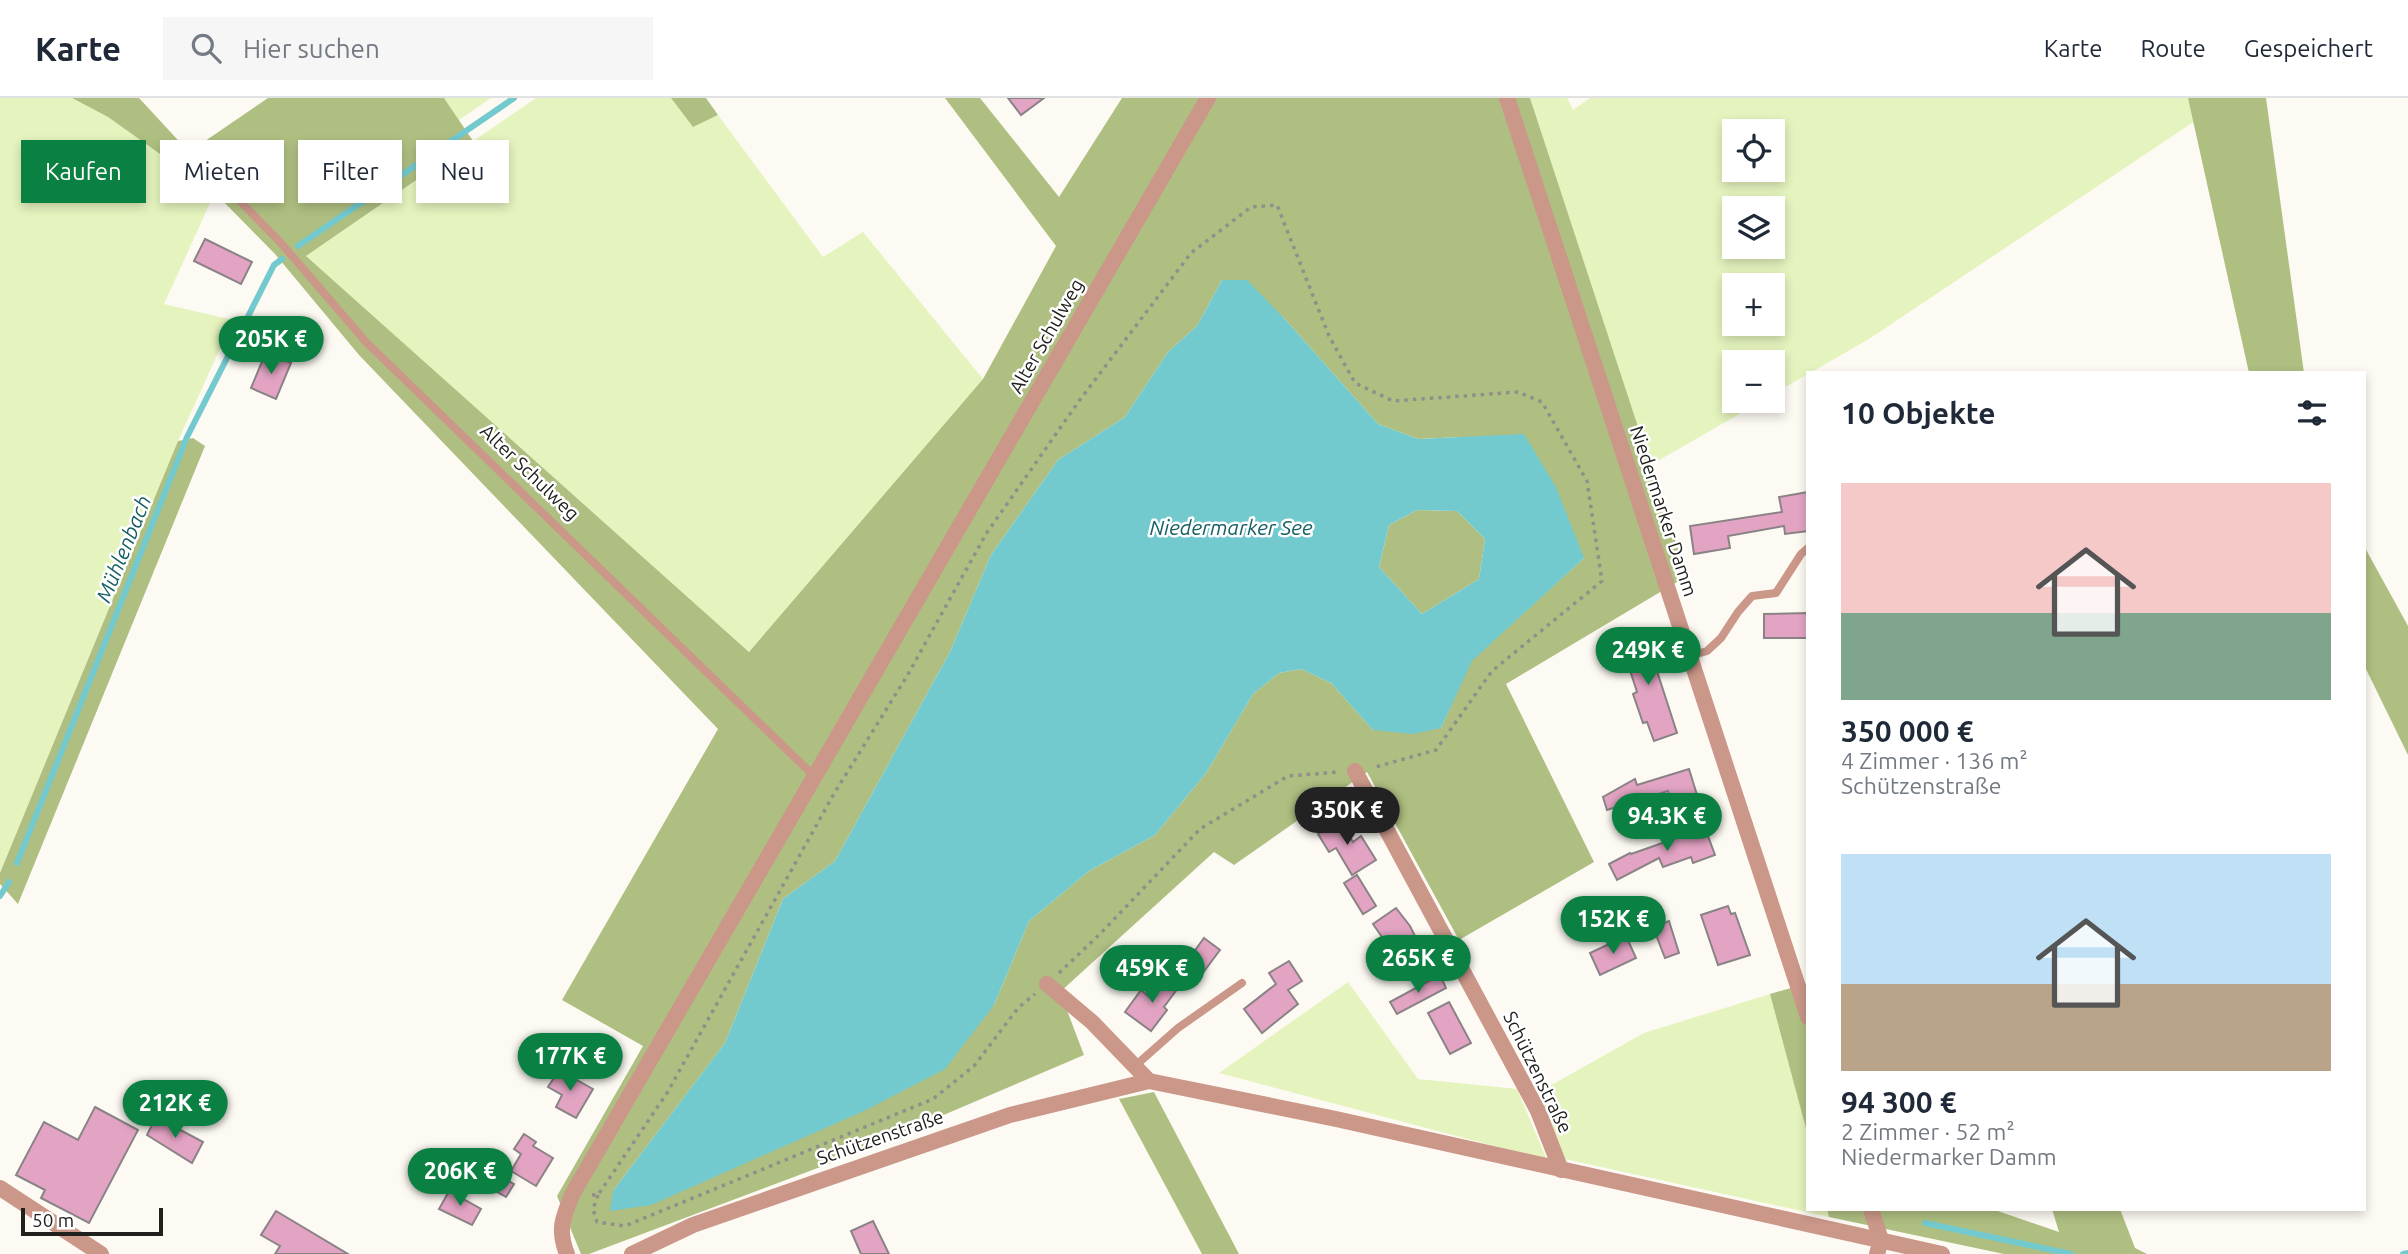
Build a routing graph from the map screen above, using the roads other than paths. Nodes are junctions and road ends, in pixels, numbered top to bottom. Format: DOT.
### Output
graph roads {
  1 [pos="1208,98"];
  2 [pos="1507,98"];
  3 [pos="242,203"];
  4 [pos="1806,550"];
  5 [pos="1690,656"];
  6 [pos="1355,771"];
  7 [pos="816,777"];
  8 [pos="1242,983"];
  9 [pos="1047,984"];
  10 [pos="1806,1011"];
  11 [pos="1135,1066"];
  12 [pos="1149,1081"];
  13 [pos="1561,1170"];
  14 [pos="0,1188"];
  15 [pos="1871,1211"];
  16 [pos="1879,1247"];
  17 [pos="100,1254"];
  18 [pos="567,1254"];
  19 [pos="632,1254"];
  20 [pos="1942,1254"];
  1 -- 7 [label="street, Alter Schulweg"];
  2 -- 5 [label="street, Niedermarker Damm"];
  3 -- 7 [label="lane, Alter Schulweg"];
  4 -- 5 [label="lane"];
  5 -- 10 [label="street, Niedermarker Damm"];
  6 -- 13 [label="street, Schützenstraße"];
  7 -- 18 [label="street, Alter Schulweg"];
  8 -- 11 [label="lane"];
  9 -- 11 [label="street"];
  11 -- 12 [label="street"];
  12 -- 13 [label="street, Schützenstraße"];
  12 -- 19 [label="street, Schützenstraße"];
  13 -- 16 [label="street, Schützenstraße"];
  14 -- 17 [label="street"];
  15 -- 16 [label="street"];
  16 -- 20 [label="street, Schützenstraße"];
}
